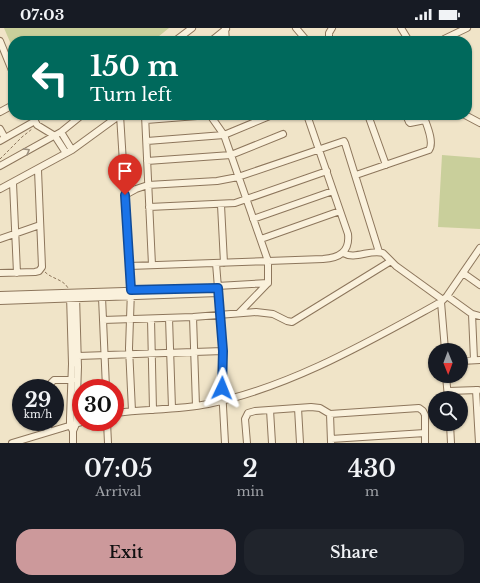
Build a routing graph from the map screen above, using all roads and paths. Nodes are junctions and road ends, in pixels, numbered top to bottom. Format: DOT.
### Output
graph roads {
  1 [pos="192,28"];
  2 [pos="296,28"];
  3 [pos="467,28"];
  4 [pos="225,29"];
  5 [pos="182,36"];
  6 [pos="217,36"];
  7 [pos="303,36"];
  8 [pos="450,36"];
  9 [pos="0,41"];
  10 [pos="8,60"];
  11 [pos="35,120"];
  12 [pos="76,120"];
  13 [pos="113,120"];
  14 [pos="120,120"];
  15 [pos="146,120"];
  16 [pos="260,120"];
  17 [pos="309,120"];
  18 [pos="370,120"];
  19 [pos="408,120"];
  20 [pos="425,120"];
  21 [pos="425,120"];
  22 [pos="215,122"];
  23 [pos="0,128"];
  24 [pos="61,132"];
  25 [pos="283,134"];
  26 [pos="224,135"];
  27 [pos="55,136"];
  28 [pos="2,140"];
  29 [pos="147,141"];
  30 [pos="319,149"];
  31 [pos="69,152"];
  32 [pos="231,155"];
  33 [pos="0,159"];
  34 [pos="147,161"];
  35 [pos="386,165"];
  36 [pos="0,166"];
  37 [pos="38,170"];
  38 [pos="327,171"];
  39 [pos="356,175"];
  40 [pos="238,177"];
  41 [pos="13,183"];
  42 [pos="148,185"];
  43 [pos="0,189"];
  44 [pos="333,191"];
  45 [pos="125,195"];
  46 [pos="246,200"];
  47 [pos="221,204"];
  48 [pos="149,207"];
  49 [pos="340,211"];
  50 [pos="253,219"];
  51 [pos="40,225"];
  52 [pos="16,233"];
  53 [pos="0,239"];
  54 [pos="261,239"];
  55 [pos="480,248"];
  56 [pos="379,252"];
  57 [pos="343,253"];
  58 [pos="268,261"];
  59 [pos="391,262"];
  60 [pos="216,263"];
  61 [pos="224,263"];
  62 [pos="42,264"];
  63 [pos="152,265"];
  64 [pos="130,266"];
  65 [pos="0,273"];
  66 [pos="17,273"];
  67 [pos="463,273"];
  68 [pos="268,283"];
  69 [pos="480,285"];
  70 [pos="218,289"];
  71 [pos="131,293"];
  72 [pos="0,295"];
  73 [pos="73,295"];
  74 [pos="102,297"];
  75 [pos="443,299"];
  76 [pos="0,301"];
  77 [pos="239,313"];
  78 [pos="472,314"];
  79 [pos="220,315"];
  80 [pos="480,316"];
  81 [pos="193,317"];
  82 [pos="169,318"];
  83 [pos="152,319"];
  84 [pos="103,320"];
  85 [pos="130,320"];
  86 [pos="444,343"];
  87 [pos="223,351"];
  88 [pos="194,352"];
  89 [pos="153,354"];
  90 [pos="170,354"];
  91 [pos="129,355"];
  92 [pos="78,356"];
  93 [pos="104,356"];
  94 [pos="477,360"];
  95 [pos="72,379"];
  96 [pos="77,379"];
  97 [pos="105,379"];
  98 [pos="64,380"];
  99 [pos="72,380"];
  100 [pos="478,390"];
  101 [pos="468,392"];
  102 [pos="223,400"];
  103 [pos="196,406"];
  104 [pos="172,408"];
  105 [pos="298,408"];
  106 [pos="153,410"];
  107 [pos="270,410"];
  108 [pos="132,411"];
  109 [pos="124,412"];
  110 [pos="330,414"];
  111 [pos="479,418"];
  112 [pos="72,427"];
  113 [pos="74,431"];
  114 [pos="107,431"];
  115 [pos="450,431"];
  116 [pos="48,432"];
  117 [pos="425,433"];
  118 [pos="331,441"];
  119 [pos="12,443"];
  120 [pos="73,443"];
  121 [pos="108,443"];
  122 [pos="225,443"];
  123 [pos="247,443"];
  124 [pos="272,443"];
  125 [pos="300,443"];
  126 [pos="425,443"];
  127 [pos="451,443"];
  128 [pos="479,443"];
  1 -- 5 [label="street"];
  2 -- 7 [label="street"];
  3 -- 8 [label="street"];
  4 -- 6 [label="street"];
  9 -- 10 [label="street"];
  11 -- 27 [label="street"];
  11 -- 28 [label="street"];
  11 -- 33 [label="path"];
  12 -- 24 [label="street"];
  13 -- 31 [label="street"];
  14 -- 45 [label="street"];
  15 -- 29 [label="street"];
  16 -- 26 [label="street"];
  17 -- 30 [label="street"];
  18 -- 35 [label="street"];
  19 -- 21 [label="street"];
  20 -- 35 [label="street"];
  22 -- 26 [label="street"];
  23 -- 28 [label="street"];
  24 -- 27 [label="street"];
  24 -- 31 [label="street"];
  25 -- 32 [label="street"];
  26 -- 29 [label="street"];
  26 -- 32 [label="street"];
  27 -- 31 [label="street"];
  36 -- 27 [label="street, one-way"];
  29 -- 34 [label="street"];
  30 -- 38 [label="street"];
  30 -- 39 [label="street"];
  30 -- 40 [label="street"];
  31 -- 37 [label="street"];
  32 -- 34 [label="street"];
  32 -- 40 [label="street"];
  34 -- 42 [label="street"];
  35 -- 39 [label="street"];
  37 -- 41 [label="street"];
  37 -- 51 [label="street"];
  38 -- 44 [label="street"];
  38 -- 46 [label="street"];
  39 -- 56 [label="street"];
  40 -- 42 [label="street"];
  40 -- 46 [label="street"];
  41 -- 43 [label="street"];
  41 -- 52 [label="street"];
  42 -- 45 [label="street"];
  42 -- 48 [label="street"];
  44 -- 49 [label="street"];
  44 -- 50 [label="street"];
  45 -- 64 [label="street"];
  46 -- 47 [label="street"];
  46 -- 50 [label="street"];
  47 -- 48 [label="street"];
  47 -- 61 [label="street"];
  48 -- 63 [label="street"];
  49 -- 54 [label="street"];
  49 -- 57 [label="street"];
  50 -- 54 [label="street"];
  51 -- 52 [label="street"];
  51 -- 62 [label="street"];
  52 -- 53 [label="street"];
  52 -- 66 [label="street"];
  54 -- 58 [label="street"];
  55 -- 67 [label="street"];
  56 -- 57 [label="street"];
  56 -- 59 [label="street"];
  57 -- 58 [label="street"];
  58 -- 61 [label="street"];
  58 -- 68 [label="street"];
  59 -- 75 [label="street"];
  59 -- 77 [label="street"];
  60 -- 61 [label="street"];
  60 -- 63 [label="street"];
  60 -- 70 [label="street"];
  62 -- 66 [label="street"];
  62 -- 73 [label="path"];
  63 -- 64 [label="street"];
  64 -- 71 [label="street"];
  65 -- 66 [label="street"];
  67 -- 69 [label="street"];
  67 -- 75 [label="street"];
  68 -- 70 [label="street"];
  68 -- 77 [label="street"];
  70 -- 71 [label="street"];
  70 -- 79 [label="street"];
  71 -- 73 [label="street"];
  71 -- 74 [label="street"];
  71 -- 85 [label="street"];
  72 -- 73 [label="street"];
  73 -- 74 [label="street"];
  73 -- 76 [label="street"];
  73 -- 92 [label="street"];
  73 -- 95 [label="street"];
  74 -- 84 [label="street"];
  75 -- 78 [label="street"];
  75 -- 86 [label="street"];
  75 -- 102 [label="street"];
  77 -- 79 [label="street"];
  78 -- 80 [label="street"];
  78 -- 94 [label="street"];
  79 -- 81 [label="street"];
  79 -- 87 [label="street"];
  81 -- 82 [label="street"];
  81 -- 88 [label="street"];
  82 -- 83 [label="street"];
  82 -- 90 [label="street"];
  83 -- 85 [label="street"];
  83 -- 89 [label="street"];
  84 -- 85 [label="street"];
  84 -- 93 [label="street"];
  85 -- 91 [label="street"];
  87 -- 88 [label="street"];
  87 -- 102 [label="street"];
  88 -- 90 [label="street"];
  88 -- 103 [label="street"];
  89 -- 90 [label="street"];
  89 -- 91 [label="street"];
  89 -- 106 [label="street"];
  90 -- 104 [label="street"];
  91 -- 93 [label="street"];
  91 -- 108 [label="street"];
  92 -- 93 [label="street"];
  92 -- 96 [label="street"];
  93 -- 97 [label="street"];
  98 -- 99 [label="street"];
  100 -- 101 [label="street"];
  100 -- 111 [label="street"];
  102 -- 103 [label="street"];
  102 -- 122 [label="street"];
  103 -- 104 [label="street"];
  104 -- 106 [label="street"];
  105 -- 107 [label="street"];
  105 -- 110 [label="street"];
  105 -- 125 [label="street"];
  106 -- 108 [label="street"];
  107 -- 123 [label="street"];
  107 -- 124 [label="street"];
  108 -- 109 [label="street"];
  110 -- 117 [label="street"];
  110 -- 118 [label="street"];
  111 -- 128 [label="street"];
  112 -- 116 [label="street"];
  113 -- 120 [label="street"];
  114 -- 121 [label="street"];
  115 -- 127 [label="street"];
  116 -- 119 [label="street"];
  117 -- 118 [label="street"];
  117 -- 126 [label="street"];
}
